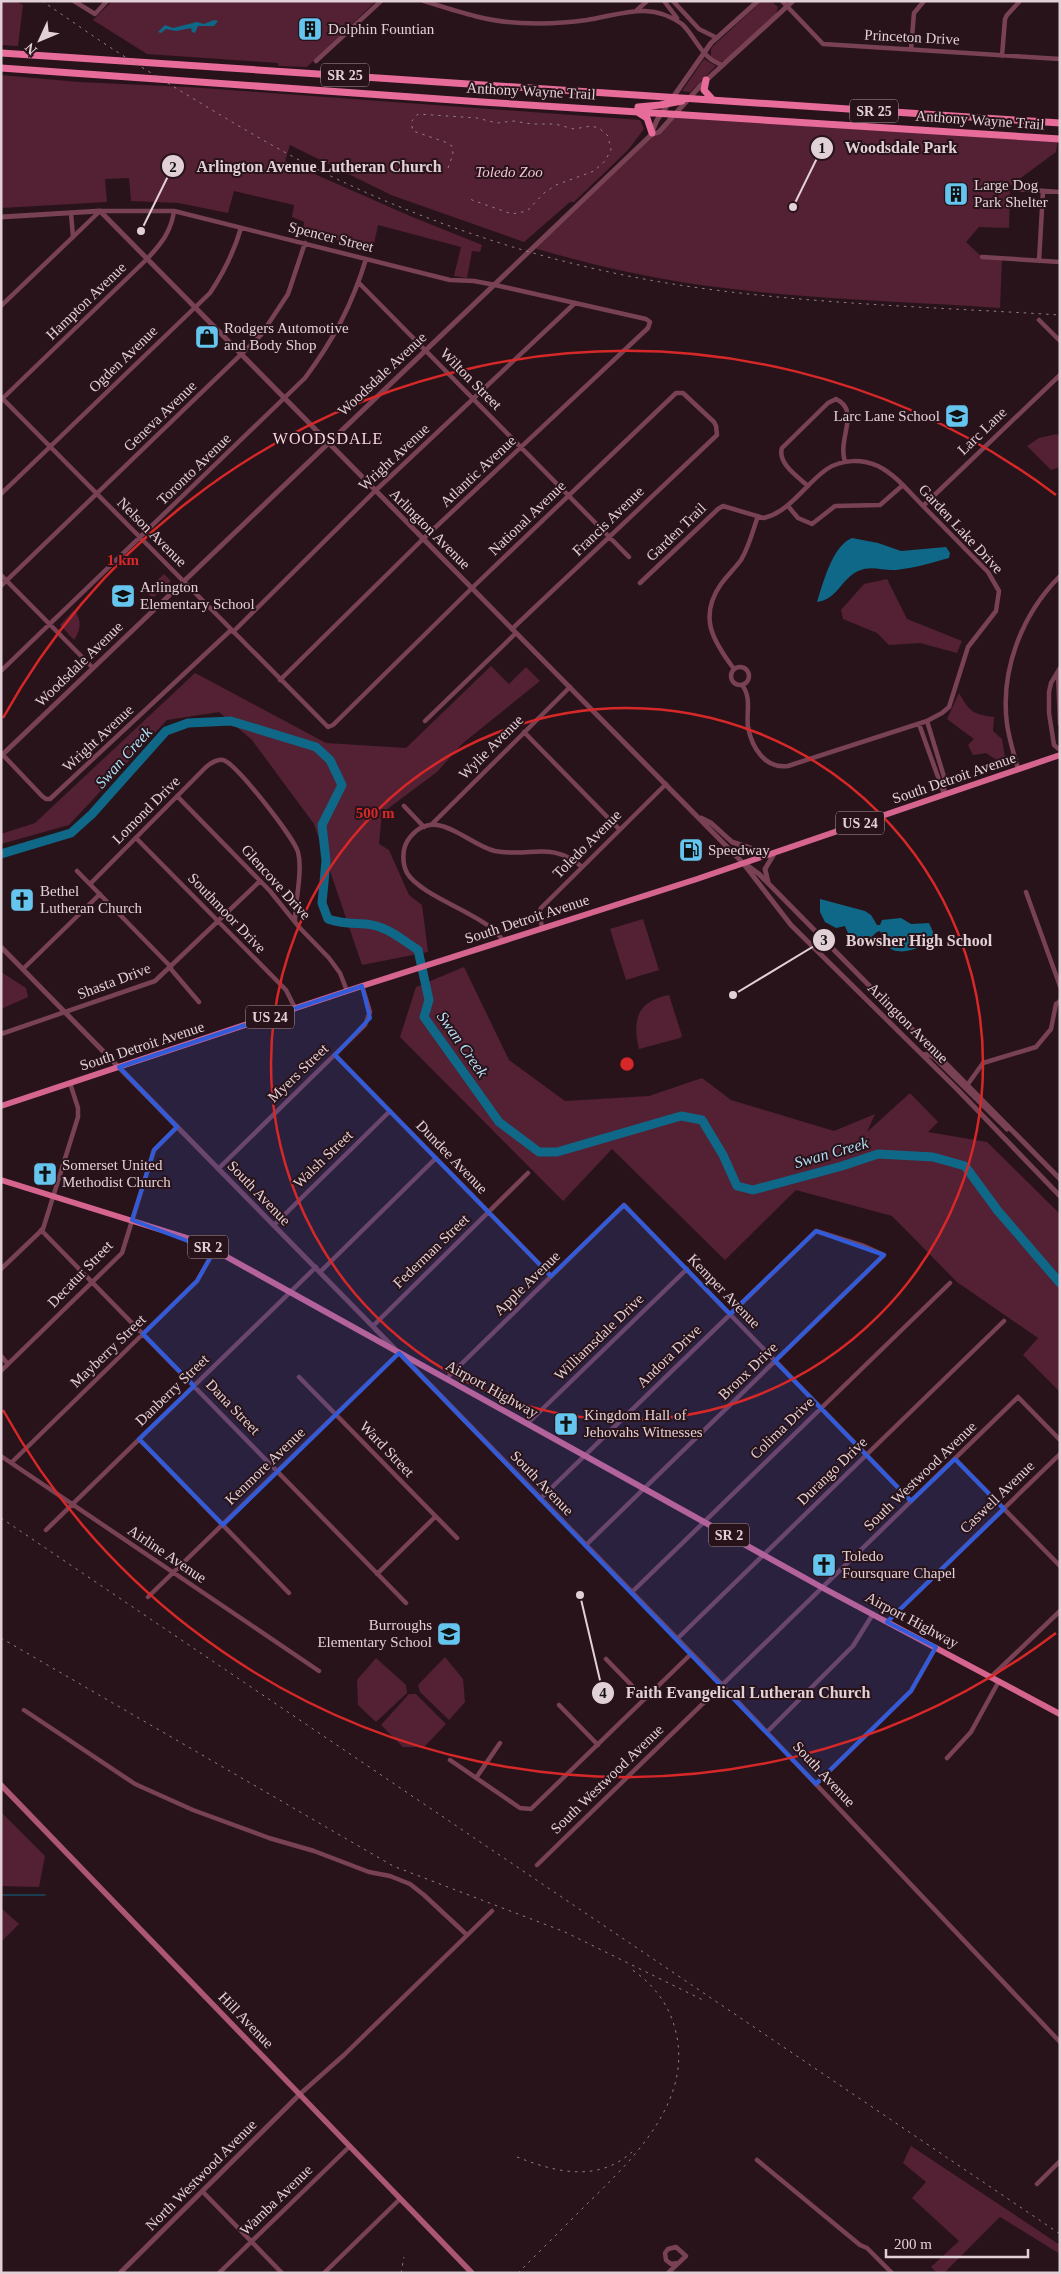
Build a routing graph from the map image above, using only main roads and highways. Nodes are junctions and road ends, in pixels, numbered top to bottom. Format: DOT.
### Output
graph roads {
  1 [pos="1,53"];
  2 [pos="1,68"];
  3 [pos="706,80"];
  4 [pos="671,100"];
  5 [pos="713,100"];
  6 [pos="589,108"];
  7 [pos="634,111"];
  8 [pos="1060,123"];
  9 [pos="652,134"];
  10 [pos="1060,139"];
  11 [pos="1060,755"];
  12 [pos="1,1106"];
  13 [pos="1,1180"];
  14 [pos="1060,1714"];
  15 [pos="1,1785"];
  16 [pos="472,2273"];
  1 -- 4 [label="highway, Anthony Wayne Trail / SR 25"];
  2 -- 6 [label="highway, Anthony Wayne Trail / SR 25"];
  3 -- 5 [label="highway"];
  4 -- 5 [label="highway, Anthony Wayne Trail / SR 25"];
  4 -- 6 [label="highway"];
  5 -- 8 [label="highway, Anthony Wayne Trail / SR 25"];
  6 -- 7 [label="highway, Anthony Wayne Trail / SR 25"];
  7 -- 9 [label="highway"];
  7 -- 10 [label="highway, Anthony Wayne Trail / SR 25"];
  11 -- 12 [label="main road, South Detroit Avenue / US 24"];
  13 -- 14 [label="main road, Airport Highway / SR 2"];
  15 -- 16 [label="main road, Hill Avenue"];
}
